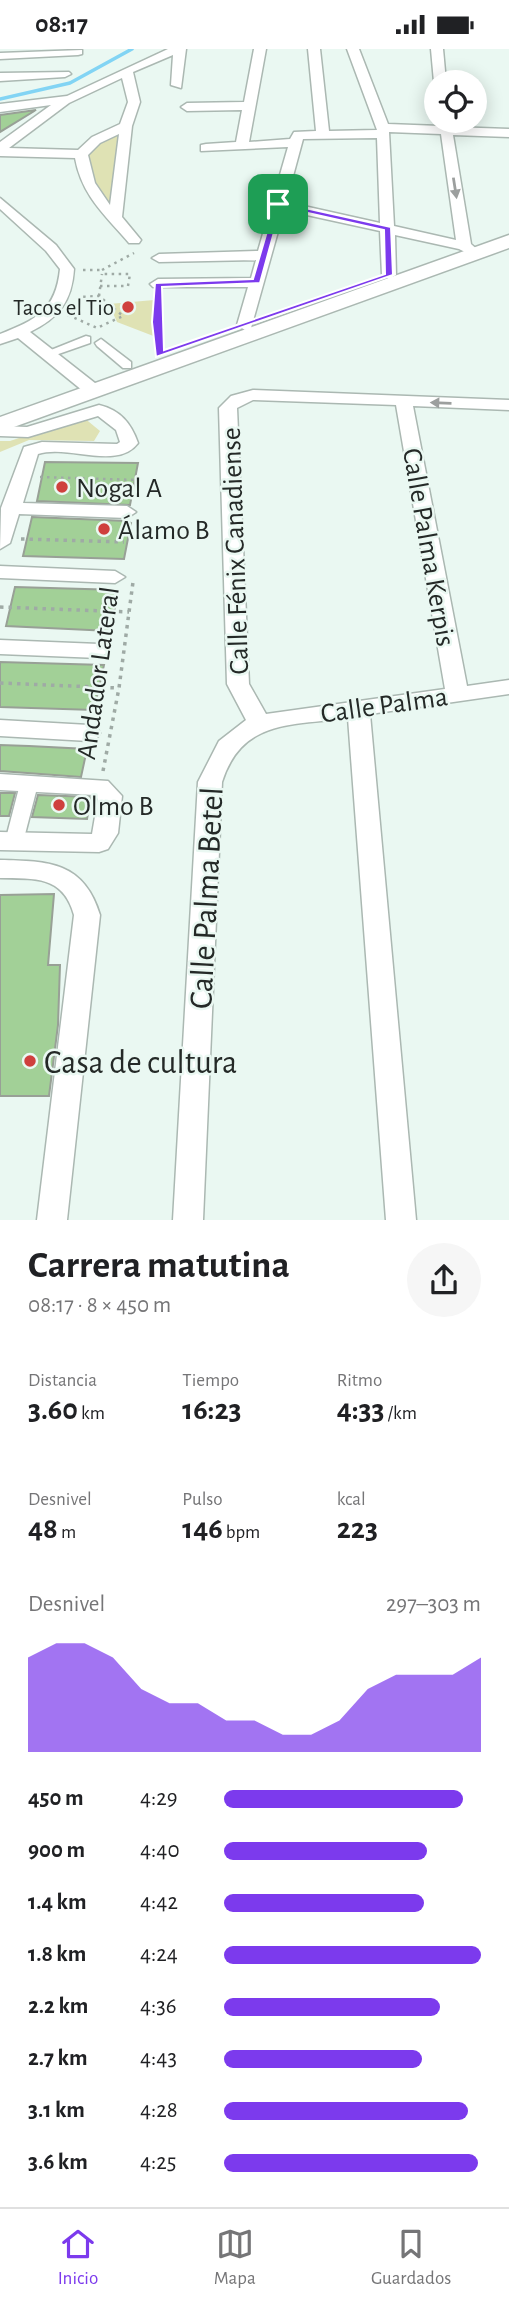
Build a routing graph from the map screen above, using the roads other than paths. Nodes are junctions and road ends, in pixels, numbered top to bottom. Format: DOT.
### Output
graph roads {
  1 [pos="179,49"];
  2 [pos="260,49"];
  3 [pos="314,49"];
  4 [pos="353,49"];
  5 [pos="437,49"];
  6 [pos="78,52"];
  7 [pos="0,56"];
  8 [pos="439,70"];
  9 [pos="127,72"];
  10 [pos="65,74"];
  11 [pos="0,77"];
  12 [pos="177,85"];
  13 [pos="0,90"];
  14 [pos="70,99"];
  15 [pos="53,101"];
  16 [pos="249,106"];
  17 [pos="187,107"];
  18 [pos="0,108"];
  19 [pos="126,127"];
  20 [pos="424,128"];
  21 [pos="383,131"];
  22 [pos="487,131"];
  23 [pos="446,133"];
  24 [pos="509,133"];
  25 [pos="323,134"];
  26 [pos="297,139"];
  27 [pos="242,144"];
  28 [pos="206,148"];
  29 [pos="0,151"];
  30 [pos="81,155"];
  31 [pos="0,202"];
  32 [pos="278,204"];
  33 [pos="115,218"];
  34 [pos="388,229"];
  35 [pos="509,232"];
  36 [pos="134,240"];
  37 [pos="509,241"];
  38 [pos="470,250"];
  39 [pos="264,255"];
  40 [pos="159,258"];
  41 [pos="389,275"];
  42 [pos="257,282"];
  43 [pos="158,284"];
  44 [pos="245,325"];
  45 [pos="20,332"];
  46 [pos="0,339"];
  47 [pos="86,340"];
  48 [pos="100,342"];
  49 [pos="47,354"];
  50 [pos="127,365"];
  51 [pos="88,386"];
  52 [pos="404,402"];
  53 [pos="509,405"];
  54 [pos="0,411"];
  55 [pos="0,425"];
  56 [pos="0,431"];
  57 [pos="10,508"];
  58 [pos="127,512"];
  59 [pos="1,541"];
  60 [pos="0,572"];
  61 [pos="115,577"];
  62 [pos="0,647"];
  63 [pos="99,651"];
  64 [pos="509,687"];
  65 [pos="457,693"];
  66 [pos="358,708"];
  67 [pos="259,723"];
  68 [pos="0,728"];
  69 [pos="89,733"];
  70 [pos="0,782"];
  71 [pos="29,784"];
  72 [pos="7,842"];
  73 [pos="0,869"];
  74 [pos="52,1220"];
  75 [pos="188,1220"];
  76 [pos="401,1220"];
  1 -- 9 [label="street"];
  1 -- 12 [label="street"];
  2 -- 16 [label="street"];
  3 -- 25 [label="street"];
  4 -- 21 [label="street"];
  5 -- 8 [label="street"];
  6 -- 7 [label="street"];
  9 -- 14 [label="street"];
  9 -- 19 [label="street"];
  10 -- 11 [label="street"];
  13 -- 15 [label="street"];
  14 -- 15 [label="street"];
  14 -- 29 [label="street"];
  15 -- 18 [label="street"];
  16 -- 17 [label="street"];
  16 -- 27 [label="street"];
  19 -- 30 [label="street"];
  19 -- 33 [label="street"];
  20 -- 21 [label="street"];
  21 -- 25 [label="street"];
  21 -- 34 [label="street"];
  22 -- 24 [label="street"];
  23 -- 38 [label="street, one-way"];
  25 -- 26 [label="street"];
  26 -- 27 [label="street"];
  26 -- 32 [label="street"];
  27 -- 28 [label="street"];
  29 -- 30 [label="street"];
  30 -- 33 [label="street"];
  31 -- 45 [label="street"];
  32 -- 34 [label="street"];
  32 -- 39 [label="street"];
  33 -- 36 [label="street"];
  34 -- 38 [label="street"];
  34 -- 41 [label="street"];
  35 -- 38 [label="main road"];
  37 -- 38 [label="main road"];
  38 -- 41 [label="main road"];
  38 -- 51 [label="main road"];
  39 -- 40 [label="street"];
  39 -- 42 [label="street"];
  41 -- 44 [label="main road"];
  42 -- 43 [label="street"];
  42 -- 44 [label="street"];
  44 -- 50 [label="main road"];
  45 -- 46 [label="street"];
  45 -- 49 [label="street"];
  47 -- 49 [label="street"];
  48 -- 50 [label="street"];
  49 -- 51 [label="street"];
  50 -- 51 [label="main road"];
  51 -- 54 [label="main road"];
  51 -- 55 [label="main road"];
  53 -- 52 [label="street, Calle Fénix Canadiense, one-way"];
  52 -- 65 [label="street, Calle Palma Kerpis"];
  52 -- 67 [label="street, Calle Fénix Canadiense"];
  56 -- 57 [label="street"];
  57 -- 58 [label="street"];
  57 -- 59 [label="street"];
  60 -- 61 [label="street"];
  62 -- 63 [label="street"];
  64 -- 65 [label="street, Calle Palma"];
  65 -- 66 [label="street, Calle Palma"];
  66 -- 67 [label="street, Calle Palma"];
  66 -- 76 [label="street"];
  67 -- 75 [label="street, Calle Palma Betel"];
  68 -- 69 [label="street"];
  70 -- 71 [label="street"];
  71 -- 72 [label="street"];
  71 -- 72 [label="street"];
  73 -- 74 [label="street"];
}
